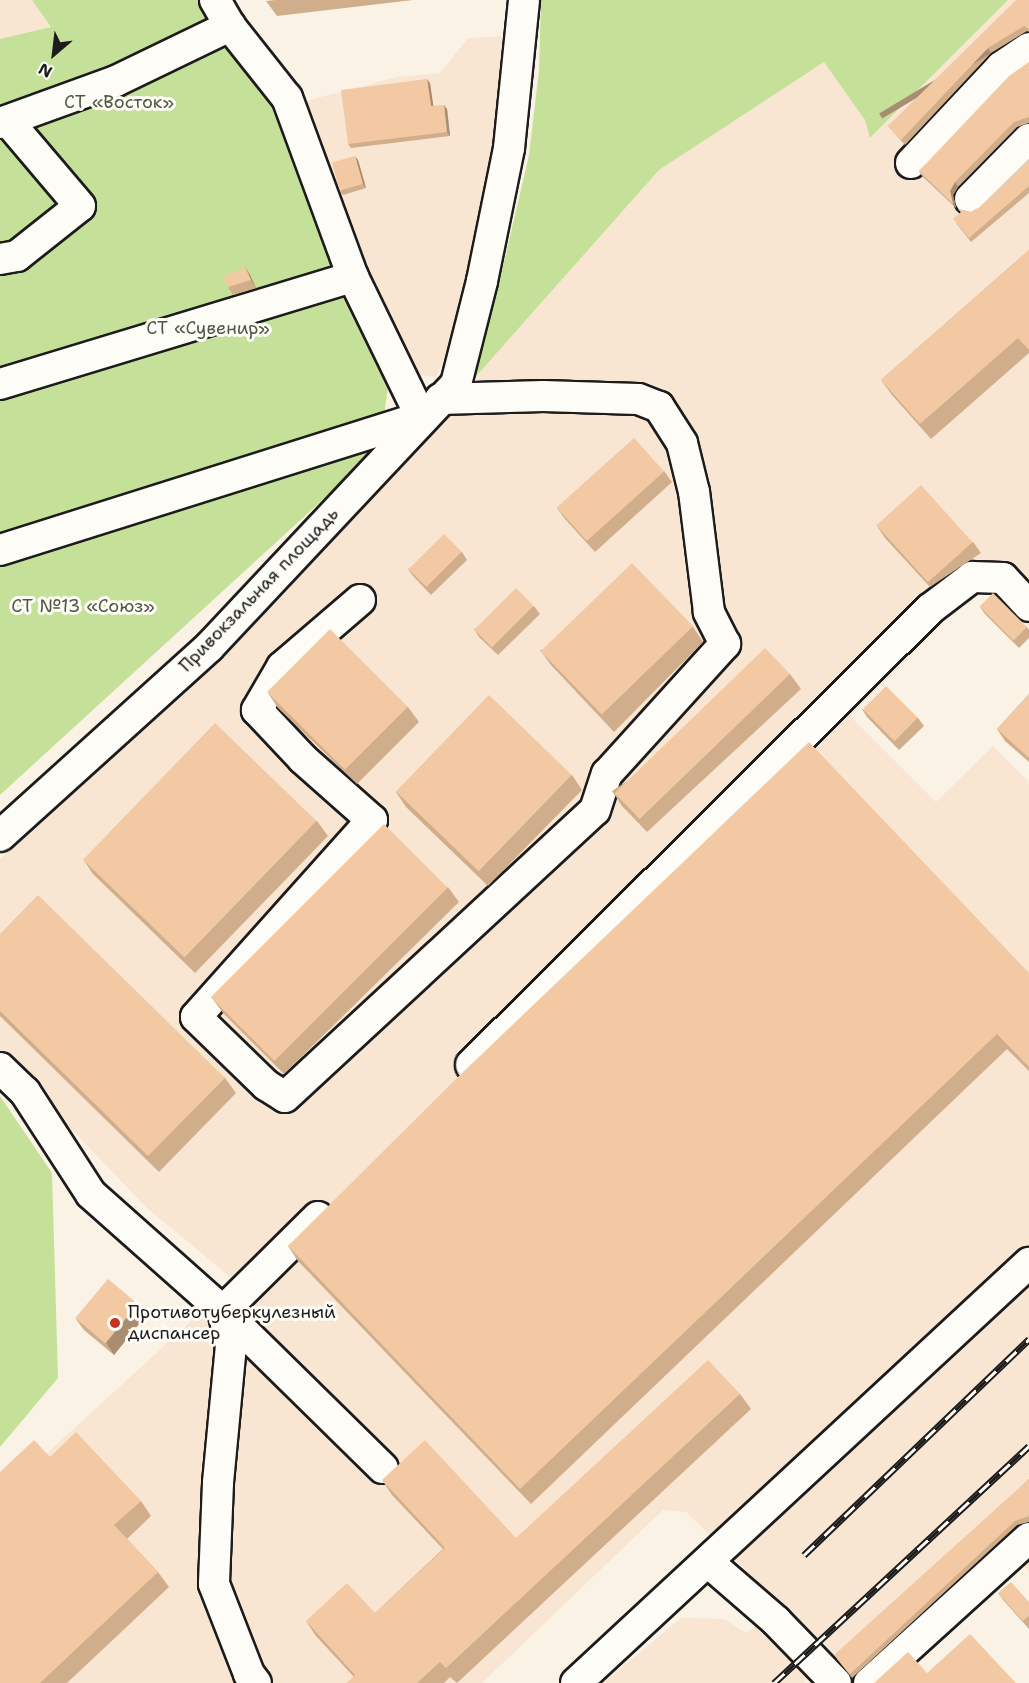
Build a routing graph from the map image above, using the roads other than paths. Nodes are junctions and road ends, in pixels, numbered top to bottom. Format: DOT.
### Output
graph roads {
  1 [pos="215,0"];
  2 [pos="524,0"];
  3 [pos="230,26"];
  4 [pos="1029,48"];
  5 [pos="4,122"];
  6 [pos="1029,139"];
  7 [pos="911,163"];
  8 [pos="970,199"];
  9 [pos="0,260"];
  10 [pos="353,277"];
  11 [pos="0,384"];
  12 [pos="439,400"];
  13 [pos="0,550"];
  14 [pos="360,600"];
  15 [pos="1029,606"];
  16 [pos="0,836"];
  17 [pos="0,1068"];
  18 [pos="453,1083"];
  19 [pos="334,1201"];
  20 [pos="1029,1263"];
  21 [pos="218,1306"];
  22 [pos="383,1468"];
  23 [pos="1024,1554"];
  24 [pos="708,1562"];
  25 [pos="256,1683"];
  26 [pos="576,1683"];
  27 [pos="836,1683"];
  28 [pos="869,1683"];
  1 -- 3 [label="street"];
  2 -- 12 [label="street"];
  3 -- 5 [label="street"];
  3 -- 10 [label="street"];
  4 -- 7 [label="street"];
  5 -- 9 [label="street"];
  6 -- 8 [label="street"];
  10 -- 11 [label="street"];
  10 -- 12 [label="street"];
  12 -- 13 [label="street"];
  12 -- 14 [label="street"];
  12 -- 16 [label="street, Привокзальная площадь"];
  15 -- 18 [label="street"];
  17 -- 21 [label="street"];
  19 -- 21 [label="street"];
  20 -- 24 [label="street"];
  21 -- 22 [label="street"];
  21 -- 25 [label="street"];
  23 -- 28 [label="street"];
  24 -- 26 [label="street"];
  24 -- 27 [label="street"];
}
